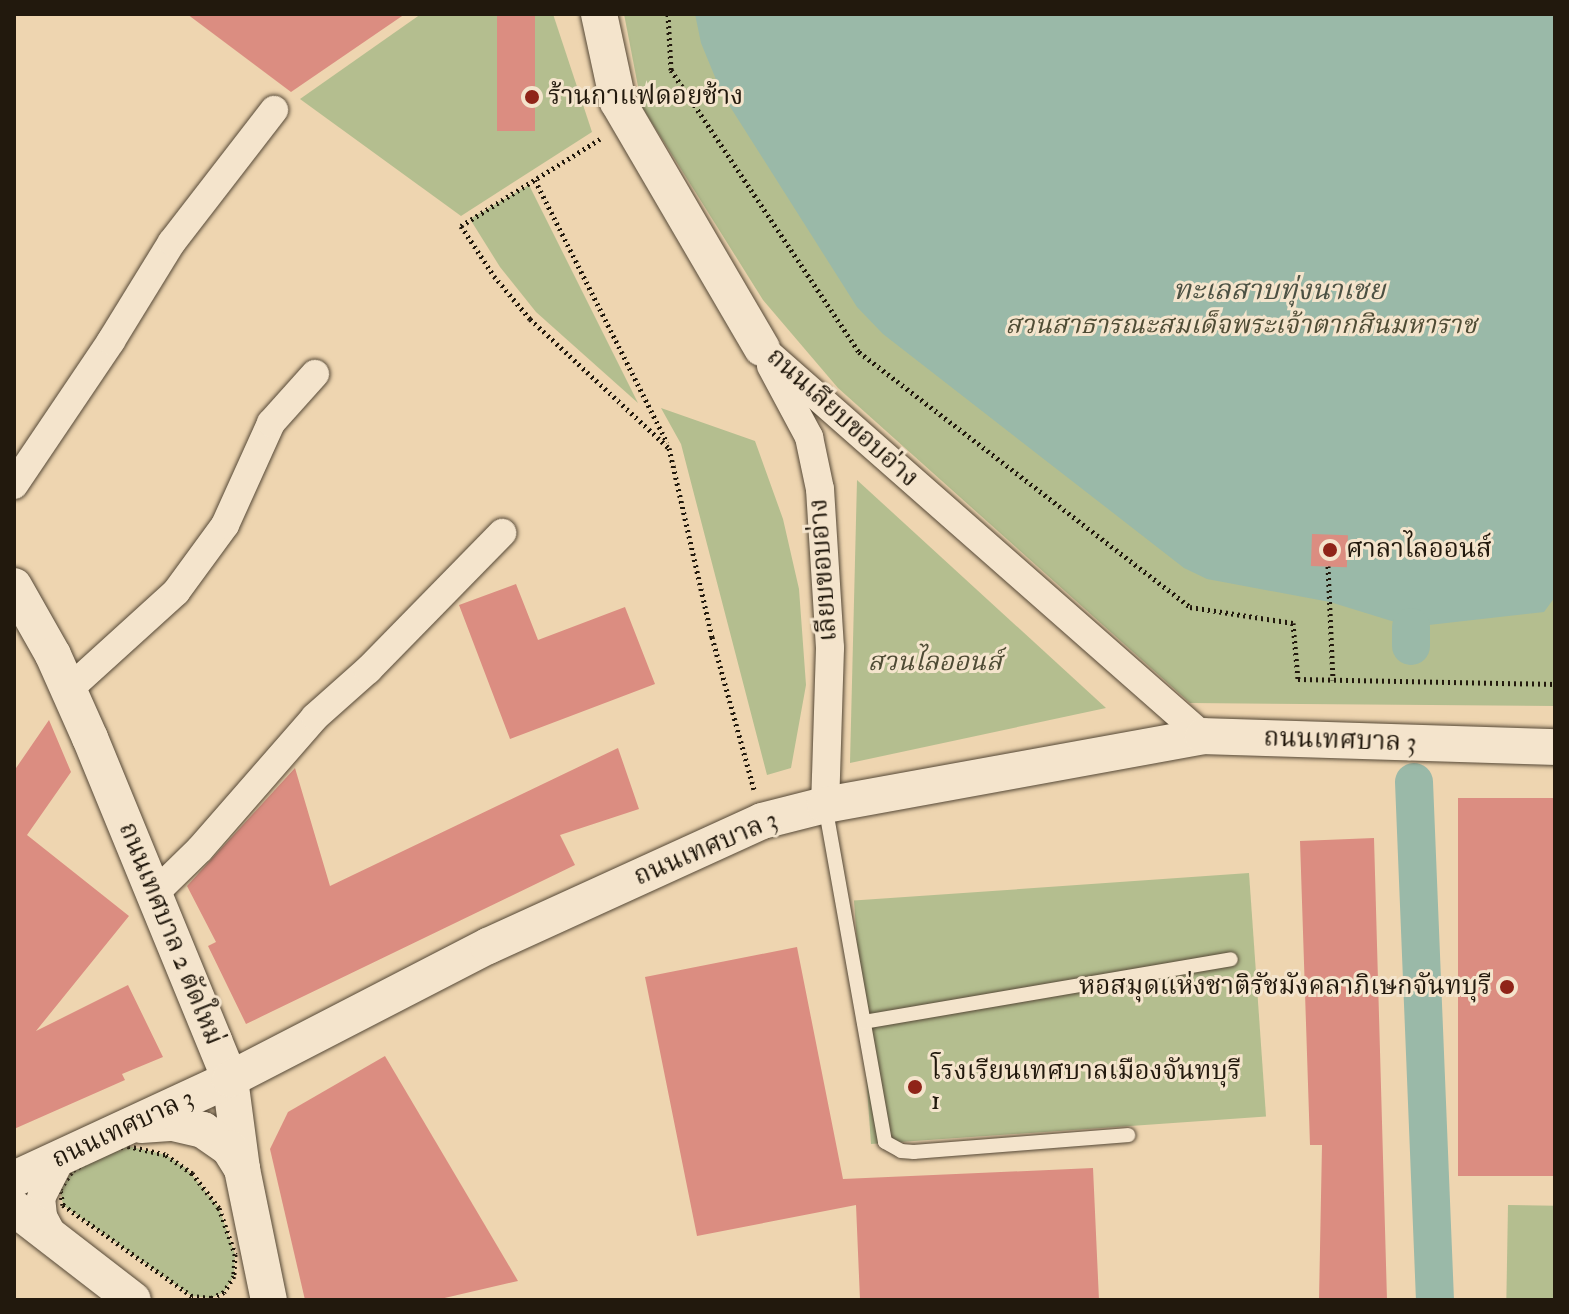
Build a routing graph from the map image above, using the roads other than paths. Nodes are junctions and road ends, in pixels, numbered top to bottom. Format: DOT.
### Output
graph roads {
  1 [pos="599,14"];
  2 [pos="274,110"];
  3 [pos="762,348"];
  4 [pos="315,374"];
  5 [pos="14,485"];
  6 [pos="502,533"];
  7 [pos="14,586"];
  8 [pos="68,690"];
  9 [pos="1203,736"];
  10 [pos="1555,747"];
  11 [pos="825,805"];
  12 [pos="154,894"];
  13 [pos="1231,959"];
  14 [pos="864,1022"];
  15 [pos="230,1079"];
  16 [pos="127,1126"];
  17 [pos="1128,1135"];
  18 [pos="61,1159"];
  19 [pos="242,1169"];
  20 [pos="14,1179"];
  21 [pos="14,1208"];
  22 [pos="55,1239"];
  23 [pos="267,1298"];
  24 [pos="133,1300"];
  1 -- 3 [label="street, ถนนเลียบขอบอ่าง"];
  2 -- 5 [label="street"];
  3 -- 9 [label="street, ถนนเลียบขอบอ่าง"];
  3 -- 11 [label="street, เลียบขอบอ่าง"];
  4 -- 8 [label="street"];
  6 -- 12 [label="street"];
  7 -- 8 [label="street, ถนนเทศบาล 2 ตัดใหม่"];
  8 -- 12 [label="street, ถนนเทศบาล 2 ตัดใหม่"];
  9 -- 10 [label="street, ถนนเทศบาล 3"];
  9 -- 11 [label="street, ถนนเทศบาล 3"];
  11 -- 14 [label="lane"];
  11 -- 15 [label="street, ถนนเทศบาล 3"];
  12 -- 15 [label="street, ถนนเทศบาล 2 ตัดใหม่"];
  13 -- 14 [label="lane"];
  14 -- 17 [label="lane"];
  15 -- 16 [label="street, ถนนเทศบาล 3"];
  15 -- 19 [label="street, ถนนเทศบาล 2 ตัดใหม่"];
  16 -- 18 [label="street, ถนนเทศบาล 3"];
  16 -- 19 [label="street"];
  18 -- 20 [label="street, ถนนเทศบาล 3"];
  18 -- 22 [label="street"];
  19 -- 23 [label="street, ถนนเทศบาล 2 ตัดใหม่"];
  21 -- 22 [label="street"];
  22 -- 24 [label="street"];
}
